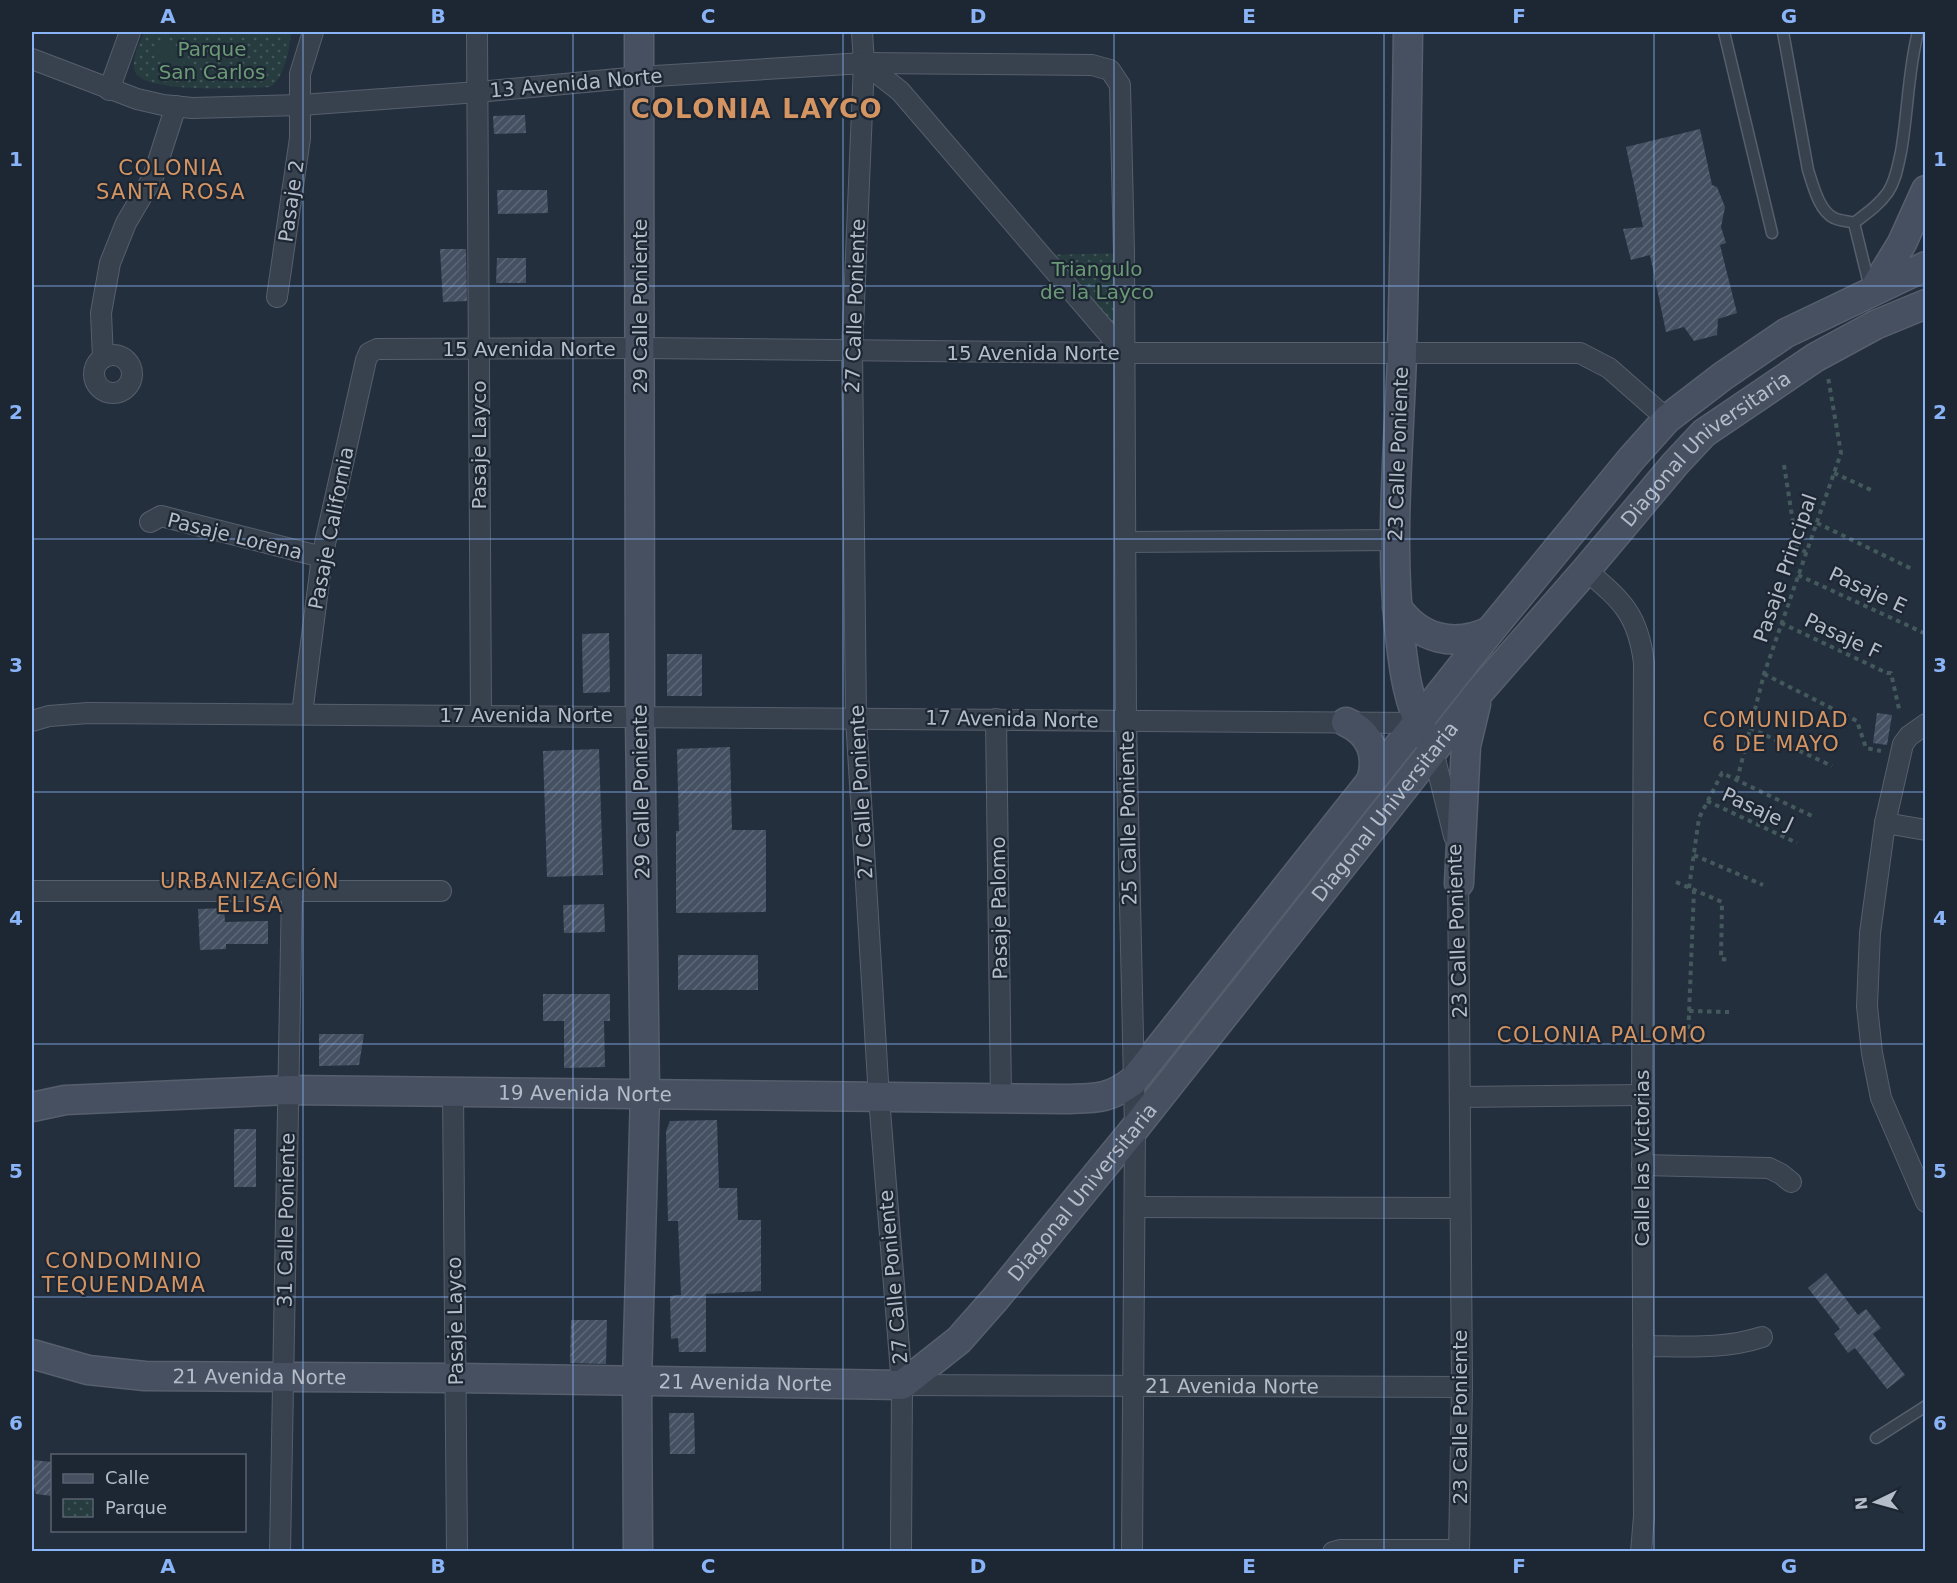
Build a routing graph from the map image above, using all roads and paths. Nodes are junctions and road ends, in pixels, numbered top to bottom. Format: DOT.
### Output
graph roads {
  1 [pos="130,32"];
  2 [pos="313,32"];
  3 [pos="477,32"];
  4 [pos="639,32"];
  5 [pos="850,32"];
  6 [pos="862,32"];
  7 [pos="1408,32"];
  8 [pos="1724,32"];
  9 [pos="1783,32"];
  10 [pos="1918,32"];
  11 [pos="32,59"];
  12 [pos="864,63"];
  13 [pos="639,76"];
  14 [pos="1120,85"];
  15 [pos="109,90"];
  16 [pos="478,92"];
  17 [pos="300,105"];
  18 [pos="176,106"];
  19 [pos="1926,190"];
  20 [pos="1854,223"];
  21 [pos="1772,233"];
  22 [pos="1926,266"];
  23 [pos="1873,290"];
  24 [pos="277,297"];
  25 [pos="1926,304"];
  26 [pos="640,348"];
  27 [pos="377,349"];
  28 [pos="478,349"];
  29 [pos="852,351"];
  30 [pos="1125,353"];
  31 [pos="1402,353"];
  32 [pos="103,358"];
  33 [pos="1827,376"];
  34 [pos="1667,418"];
  35 [pos="1784,465"];
  36 [pos="1834,473"];
  37 [pos="1871,490"];
  38 [pos="150,522"];
  39 [pos="1817,523"];
  40 [pos="1394,540"];
  41 [pos="1125,542"];
  42 [pos="1806,552"];
  43 [pos="322,557"];
  44 [pos="1912,569"];
  45 [pos="1586,570"];
  46 [pos="1798,575"];
  47 [pos="1396,607"];
  48 [pos="1781,623"];
  49 [pos="1490,631"];
  50 [pos="1924,633"];
  51 [pos="1764,674"];
  52 [pos="1481,690"];
  53 [pos="1899,709"];
  54 [pos="302,714"];
  55 [pos="481,715"];
  56 [pos="640,716"];
  57 [pos="856,718"];
  58 [pos="996,719"];
  59 [pos="32,721"];
  60 [pos="1126,721"];
  61 [pos="1346,722"];
  62 [pos="1418,723"];
  63 [pos="1926,724"];
  64 [pos="1750,728"];
  65 [pos="1433,751"];
  66 [pos="1881,751"];
  67 [pos="1832,766"];
  68 [pos="1737,780"];
  69 [pos="1371,781"];
  70 [pos="1707,801"];
  71 [pos="1812,816"];
  72 [pos="1885,823"];
  73 [pos="1926,830"];
  74 [pos="1797,843"];
  75 [pos="1694,855"];
  76 [pos="1676,882"];
  77 [pos="1459,883"];
  78 [pos="1763,885"];
  79 [pos="1689,888"];
  80 [pos="292,889"];
  81 [pos="1694,890"];
  82 [pos="32,891"];
  83 [pos="441,891"];
  84 [pos="1730,960"];
  85 [pos="1689,1011"];
  86 [pos="1729,1012"];
  87 [pos="1688,1038"];
  88 [pos="1133,1081"];
  89 [pos="289,1090"];
  90 [pos="453,1092"];
  91 [pos="645,1094"];
  92 [pos="1642,1095"];
  93 [pos="1460,1097"];
  94 [pos="879,1098"];
  95 [pos="1001,1098"];
  96 [pos="32,1107"];
  97 [pos="1135,1128"];
  98 [pos="1642,1165"];
  99 [pos="1791,1182"];
  100 [pos="1926,1202"];
  101 [pos="1135,1207"];
  102 [pos="1459,1208"];
  103 [pos="1762,1337"];
  104 [pos="1643,1346"];
  105 [pos="32,1354"];
  106 [pos="284,1378"];
  107 [pos="455,1378"];
  108 [pos="637,1382"];
  109 [pos="903,1385"];
  110 [pos="1134,1385"];
  111 [pos="1462,1387"];
  112 [pos="1926,1406"];
  113 [pos="1876,1438"];
  114 [pos="280,1551"];
  115 [pos="457,1551"];
  116 [pos="638,1551"];
  117 [pos="901,1551"];
  118 [pos="1132,1551"];
  119 [pos="1333,1551"];
  120 [pos="1459,1551"];
  121 [pos="1641,1551"];
  1 -- 15 [label="street"];
  2 -- 17 [label="street, Pasaje 2"];
  3 -- 16 [label="street, Pasaje Layco"];
  4 -- 13 [label="main road, 29 Calle Poniente"];
  5 -- 12 [label="street"];
  6 -- 12 [label="street, 27 Calle Poniente"];
  7 -- 31 [label="main road, 23 Calle Poniente"];
  8 -- 21 [label="lane"];
  9 -- 20 [label="lane"];
  10 -- 20 [label="lane"];
  11 -- 15 [label="street, 13 Avenida Norte"];
  12 -- 13 [label="street, 13 Avenida Norte"];
  12 -- 14 [label="street, 13 Avenida Norte"];
  12 -- 29 [label="street, 27 Calle Poniente"];
  12 -- 30 [label="street"];
  13 -- 16 [label="street, 13 Avenida Norte"];
  13 -- 26 [label="main road, 29 Calle Poniente"];
  14 -- 30 [label="street, 25 Calle Poniente"];
  15 -- 18 [label="street, 13 Avenida Norte"];
  16 -- 17 [label="street, 13 Avenida Norte"];
  16 -- 28 [label="street, Pasaje Layco"];
  17 -- 18 [label="street, 13 Avenida Norte"];
  17 -- 24 [label="street, Pasaje 2"];
  18 -- 32 [label="street"];
  19 -- 23 [label="main road"];
  20 -- 23 [label="lane"];
  22 -- 23 [label="main road, Diagonal Universitaria"];
  23 -- 34 [label="main road, Diagonal Universitaria"];
  25 -- 45 [label="main road, Diagonal Universitaria"];
  26 -- 28 [label="street, 15 Avenida Norte"];
  26 -- 29 [label="street, 15 Avenida Norte"];
  26 -- 56 [label="main road, 29 Calle Poniente"];
  27 -- 28 [label="street, 15 Avenida Norte"];
  27 -- 43 [label="street, Pasaje California"];
  28 -- 55 [label="street, Pasaje Layco"];
  29 -- 30 [label="street, 15 Avenida Norte"];
  29 -- 57 [label="street, 27 Calle Poniente"];
  30 -- 31 [label="street, 15 Avenida Norte"];
  30 -- 41 [label="street, 25 Calle Poniente"];
  31 -- 34 [label="street, 15 Avenida Norte"];
  31 -- 40 [label="main road, 23 Calle Poniente"];
  33 -- 36 [label="path, Pasaje Principal"];
  34 -- 49 [label="main road, Diagonal Universitaria"];
  35 -- 42 [label="path"];
  36 -- 37 [label="path"];
  36 -- 39 [label="path, Pasaje Principal"];
  38 -- 43 [label="street, Pasaje Lorena"];
  39 -- 42 [label="path, Pasaje Principal"];
  39 -- 44 [label="path"];
  40 -- 41 [label="street"];
  40 -- 47 [label="main road, 23 Calle Poniente"];
  41 -- 60 [label="street, 25 Calle Poniente"];
  42 -- 46 [label="path, Pasaje Principal"];
  43 -- 54 [label="street, Pasaje California"];
  45 -- 52 [label="main road, Diagonal Universitaria"];
  45 -- 92 [label="street, Calle las Victorias"];
  46 -- 48 [label="path, Pasaje Principal"];
  46 -- 50 [label="path, Pasaje E"];
  47 -- 49 [label="main road"];
  47 -- 62 [label="main road, 23 Calle Poniente"];
  48 -- 51 [label="path, Pasaje Principal"];
  48 -- 53 [label="path, Pasaje F"];
  49 -- 62 [label="main road, Diagonal Universitaria"];
  51 -- 64 [label="path, Pasaje Principal"];
  51 -- 66 [label="path"];
  52 -- 65 [label="main road, Diagonal Universitaria"];
  52 -- 77 [label="main road"];
  54 -- 55 [label="street, 17 Avenida Norte"];
  54 -- 59 [label="street, 17 Avenida Norte"];
  55 -- 56 [label="street, 17 Avenida Norte"];
  56 -- 57 [label="street, 17 Avenida Norte"];
  56 -- 91 [label="main road, 29 Calle Poniente"];
  57 -- 58 [label="street, 17 Avenida Norte"];
  57 -- 94 [label="street, 27 Calle Poniente"];
  58 -- 60 [label="street, 17 Avenida Norte"];
  58 -- 95 [label="street, Pasaje Palomo"];
  60 -- 61 [label="street, 17 Avenida Norte"];
  60 -- 88 [label="street, 25 Calle Poniente"];
  61 -- 62 [label="street, 17 Avenida Norte"];
  61 -- 69 [label="main road"];
  62 -- 65 [label="main road, 23 Calle Poniente"];
  62 -- 69 [label="main road, Diagonal Universitaria"];
  63 -- 72 [label="street"];
  64 -- 67 [label="path"];
  64 -- 68 [label="path, Pasaje Principal"];
  65 -- 77 [label="street, 23 Calle Poniente"];
  65 -- 97 [label="main road, Diagonal Universitaria"];
  68 -- 70 [label="path"];
  68 -- 71 [label="path"];
  69 -- 88 [label="main road, Diagonal Universitaria"];
  70 -- 74 [label="path, Pasaje J"];
  70 -- 75 [label="path"];
  72 -- 73 [label="street"];
  72 -- 100 [label="street"];
  75 -- 78 [label="path"];
  75 -- 79 [label="path"];
  76 -- 79 [label="path"];
  77 -- 93 [label="street, 23 Calle Poniente"];
  79 -- 81 [label="path"];
  80 -- 82 [label="street"];
  80 -- 83 [label="street"];
  80 -- 89 [label="street, 31 Calle Poniente"];
  81 -- 84 [label="path"];
  81 -- 85 [label="path"];
  85 -- 86 [label="path"];
  85 -- 87 [label="path"];
  88 -- 95 [label="main road, 19 Avenida Norte"];
  88 -- 97 [label="street, 25 Calle Poniente"];
  89 -- 90 [label="main road, 19 Avenida Norte"];
  89 -- 96 [label="main road, 19 Avenida Norte"];
  89 -- 106 [label="street, 31 Calle Poniente"];
  90 -- 91 [label="main road, 19 Avenida Norte"];
  90 -- 107 [label="street, Pasaje Layco"];
  91 -- 94 [label="main road, 19 Avenida Norte"];
  91 -- 108 [label="main road, 29 Calle Poniente"];
  92 -- 93 [label="street"];
  92 -- 98 [label="street, Calle las Victorias"];
  93 -- 102 [label="street, 23 Calle Poniente"];
  94 -- 95 [label="main road, 19 Avenida Norte"];
  94 -- 109 [label="street, 27 Calle Poniente"];
  97 -- 101 [label="street, 25 Calle Poniente"];
  97 -- 109 [label="main road, Diagonal Universitaria"];
  98 -- 99 [label="street"];
  98 -- 104 [label="street, Calle las Victorias"];
  101 -- 102 [label="street"];
  101 -- 110 [label="street, 25 Calle Poniente"];
  102 -- 111 [label="street, 23 Calle Poniente"];
  103 -- 104 [label="street"];
  104 -- 121 [label="street, Calle las Victorias"];
  105 -- 106 [label="main road, 21 Avenida Norte"];
  106 -- 107 [label="main road, 21 Avenida Norte"];
  106 -- 114 [label="street, 31 Calle Poniente"];
  107 -- 108 [label="main road, 21 Avenida Norte"];
  107 -- 115 [label="street, Pasaje Layco"];
  108 -- 109 [label="main road, 21 Avenida Norte"];
  108 -- 116 [label="main road, 29 Calle Poniente"];
  109 -- 110 [label="street, 21 Avenida Norte"];
  109 -- 117 [label="street, 27 Calle Poniente"];
  110 -- 111 [label="street, 21 Avenida Norte"];
  110 -- 118 [label="street, 25 Calle Poniente"];
  111 -- 120 [label="street, 23 Calle Poniente"];
  112 -- 113 [label="lane"];
  119 -- 120 [label="street"];
}
